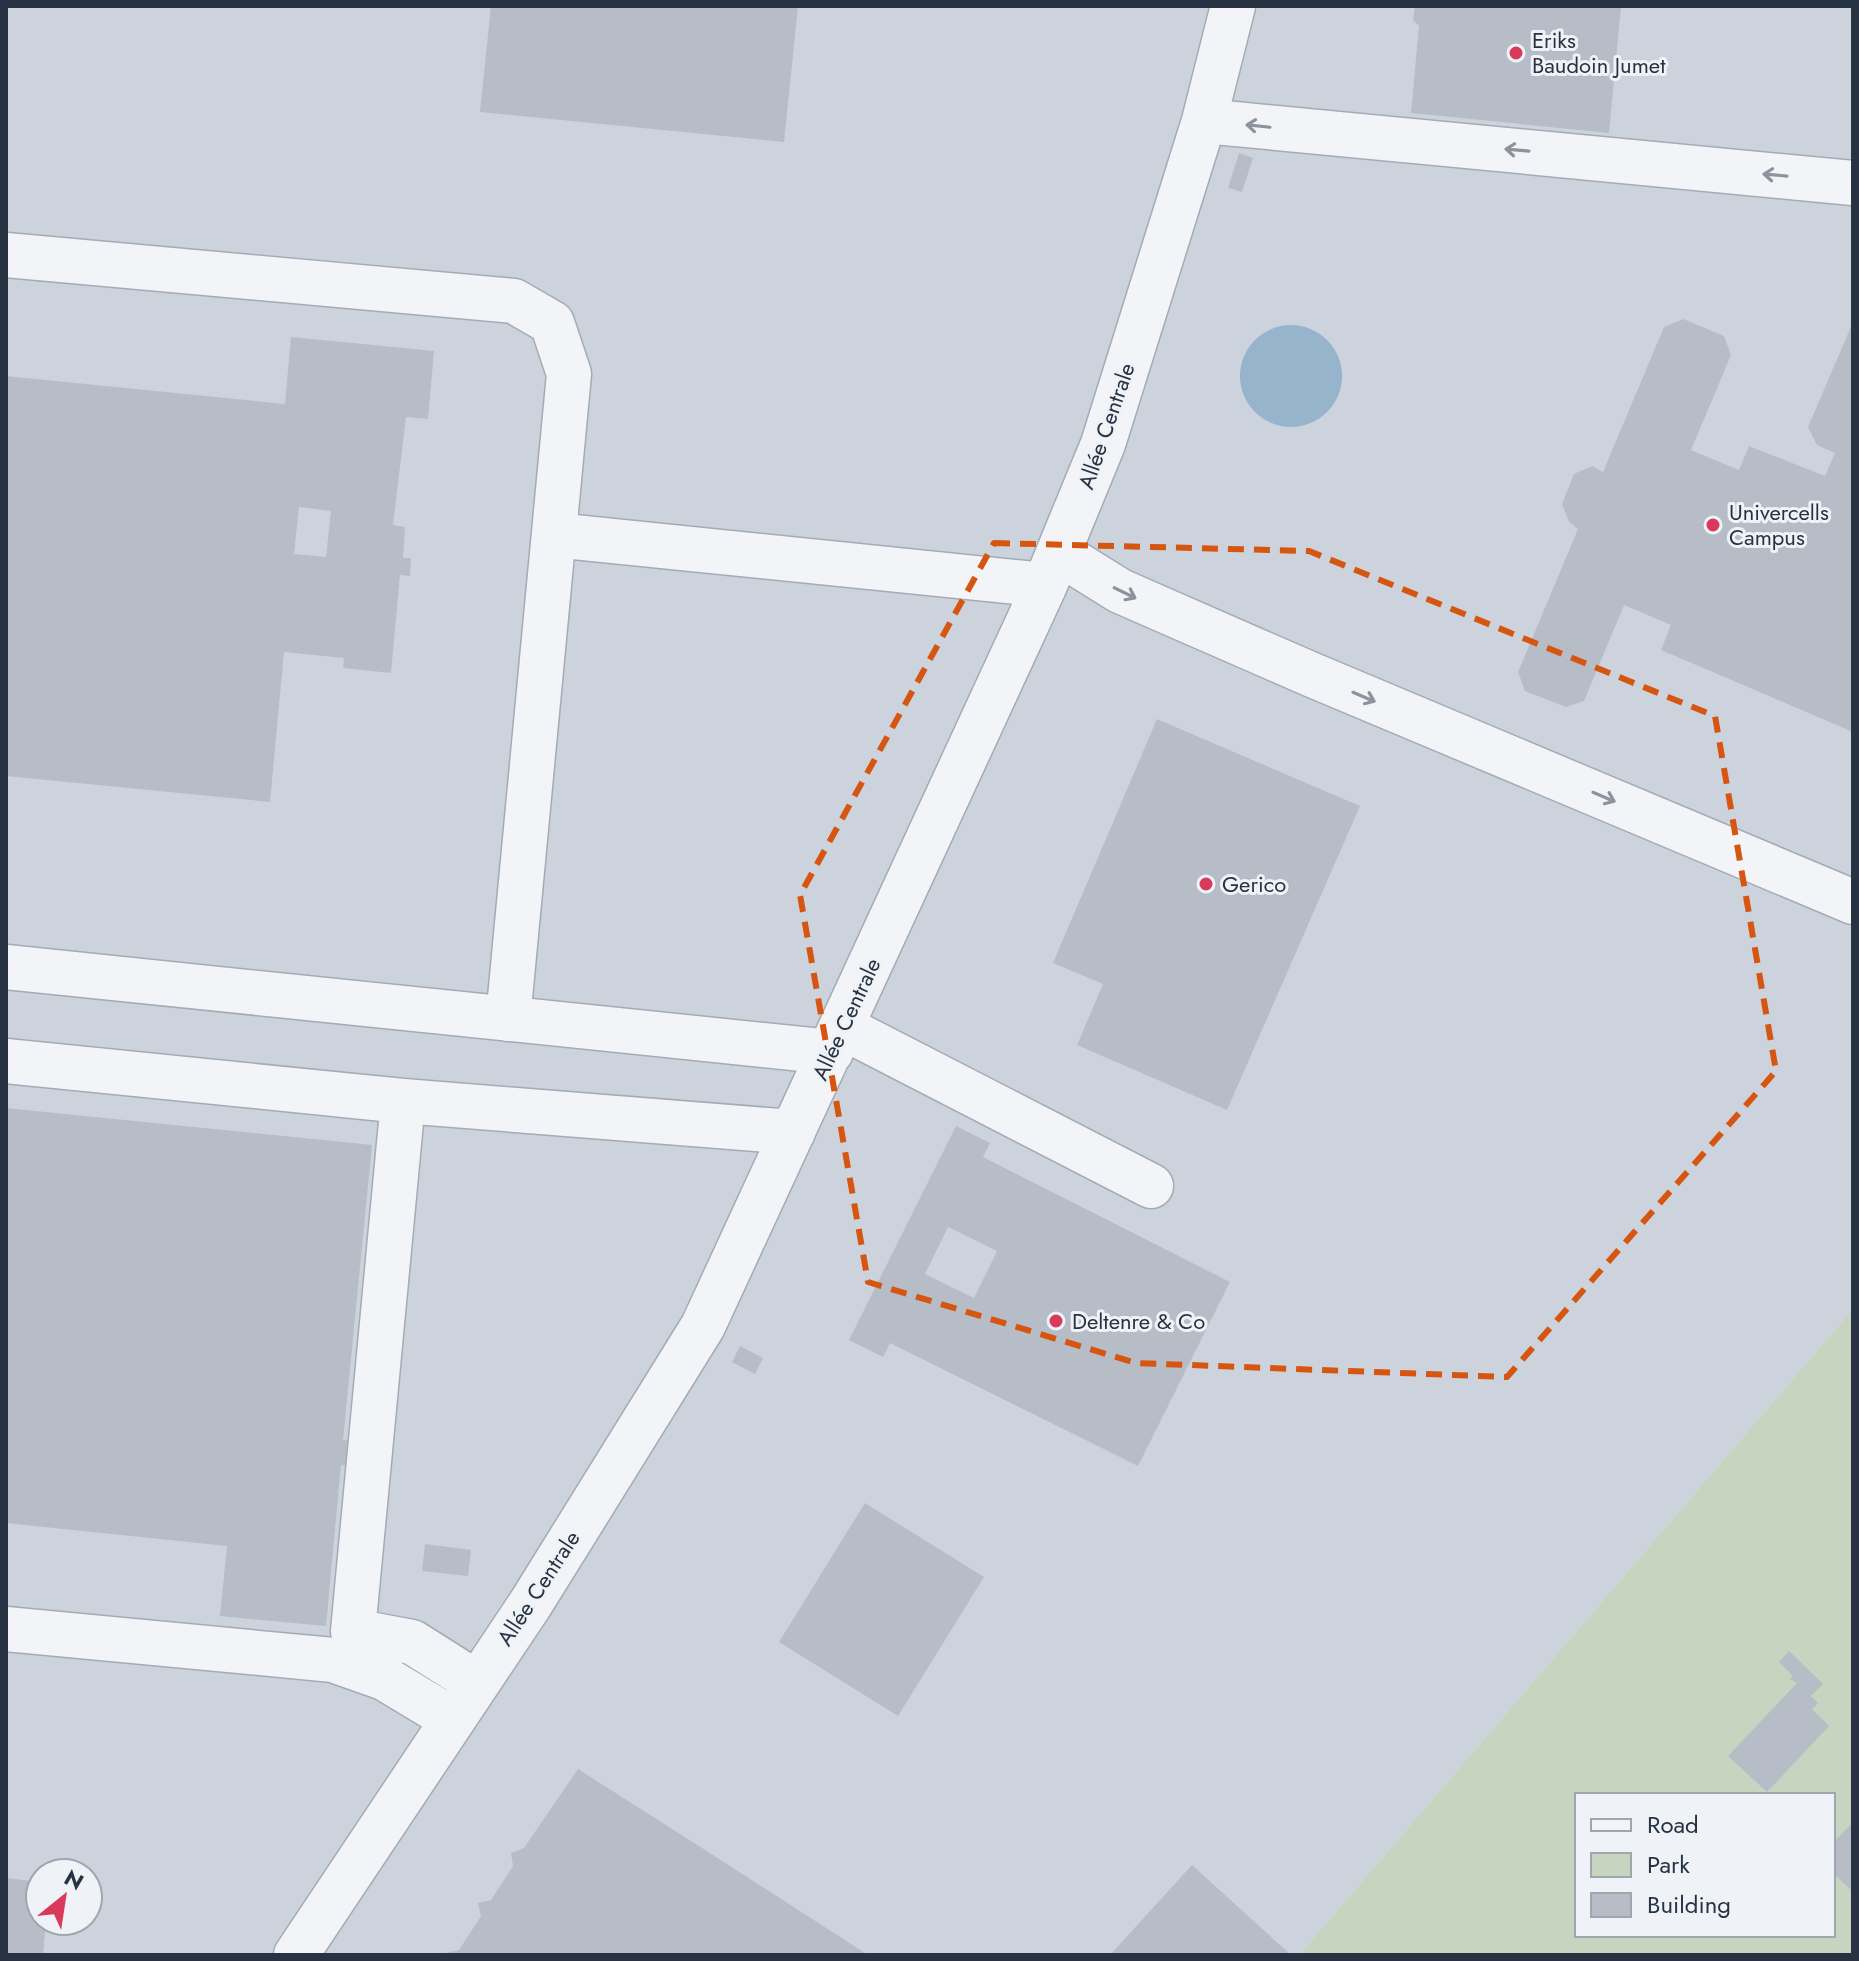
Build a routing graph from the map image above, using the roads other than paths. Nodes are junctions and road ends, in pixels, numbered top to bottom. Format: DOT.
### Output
graph roads {
  1 [pos="1233,6"];
  2 [pos="1204,121"];
  3 [pos="1853,183"];
  4 [pos="6,255"];
  5 [pos="554,535"];
  6 [pos="1052,569"];
  7 [pos="1853,902"];
  8 [pos="6,967"];
  9 [pos="508,1019"];
  10 [pos="836,1040"];
  11 [pos="6,1061"];
  12 [pos="403,1101"];
  13 [pos="793,1132"];
  14 [pos="1151,1186"];
  15 [pos="6,1629"];
  16 [pos="477,1683"];
  17 [pos="452,1719"];
  18 [pos="296,1955"];
  1 -- 2 [label="street, Allée Centrale"];
  3 -- 2 [label="street, one-way"];
  2 -- 6 [label="street, Allée Centrale"];
  4 -- 5 [label="street"];
  5 -- 6 [label="street"];
  5 -- 9 [label="street"];
  6 -- 7 [label="street, one-way"];
  6 -- 10 [label="street, Allée Centrale"];
  8 -- 9 [label="street"];
  9 -- 10 [label="street"];
  10 -- 13 [label="street, Allée Centrale"];
  10 -- 14 [label="street"];
  11 -- 12 [label="street"];
  12 -- 13 [label="street"];
  12 -- 16 [label="street"];
  13 -- 16 [label="street, Allée Centrale"];
  15 -- 17 [label="street"];
  16 -- 17 [label="street, Allée Centrale"];
  17 -- 18 [label="street, Allée Centrale"];
}
